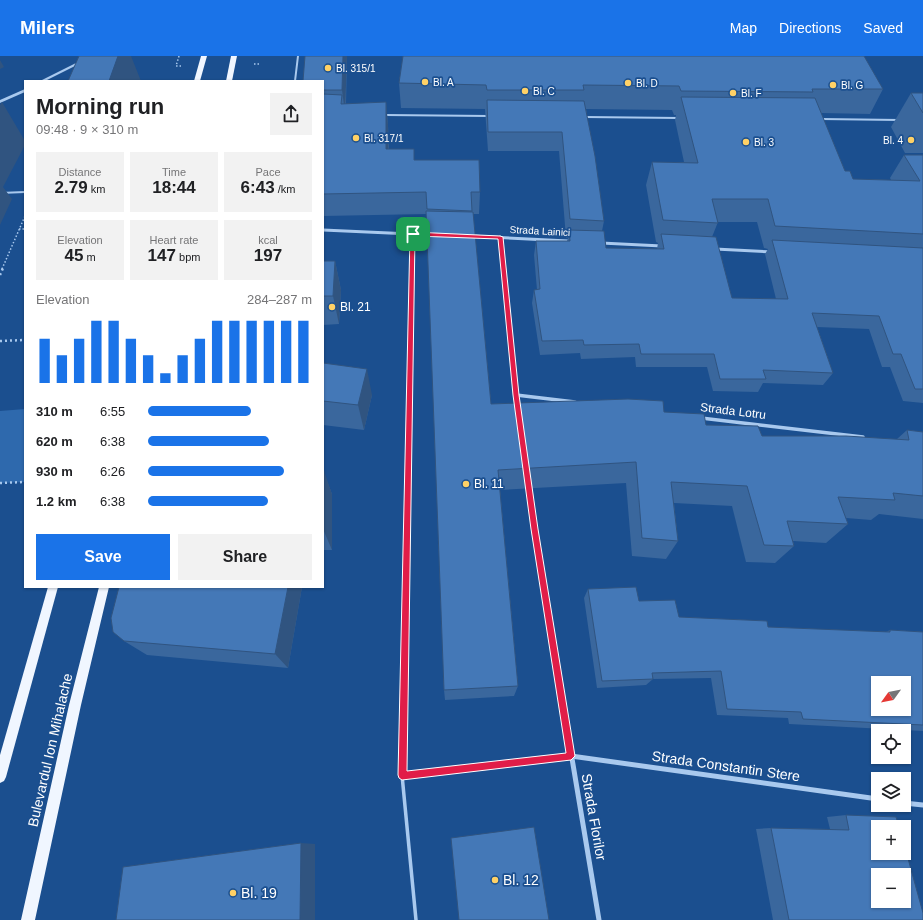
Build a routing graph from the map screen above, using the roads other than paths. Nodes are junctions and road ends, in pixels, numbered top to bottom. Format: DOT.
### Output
graph roads {
  1 [pos="94,56"];
  2 [pos="204,56"];
  3 [pos="234,56"];
  4 [pos="298,56"];
  5 [pos="93,62"];
  6 [pos="44,80"];
  7 [pos="197,80"];
  8 [pos="229,80"];
  9 [pos="295,80"];
  10 [pos="24,90"];
  11 [pos="0,102"];
  12 [pos="385,115"];
  13 [pos="494,116"];
  14 [pos="581,117"];
  15 [pos="685,118"];
  16 [pos="820,119"];
  17 [pos="899,120"];
  18 [pos="24,192"];
  19 [pos="0,193"];
  20 [pos="324,230"];
  21 [pos="413,234"];
  22 [pos="435,235"];
  23 [pos="464,236"];
  24 [pos="500,237"];
  25 [pos="572,241"];
  26 [pos="596,242"];
  27 [pos="668,246"];
  28 [pos="708,248"];
  29 [pos="779,252"];
  30 [pos="579,402"];
  31 [pos="696,417"];
  32 [pos="868,438"];
  33 [pos="534,529"];
  34 [pos="53,588"];
  35 [pos="104,588"];
  36 [pos="571,756"];
  37 [pos="402,775"];
  38 [pos="0,777"];
  39 [pos="871,798"];
  40 [pos="911,804"];
  41 [pos="923,805"];
  42 [pos="28,920"];
  43 [pos="416,920"];
  44 [pos="599,920"];
  1 -- 5 [label="lane"];
  1 -- 6 [label="street"];
  2 -- 7 [label="main road"];
  3 -- 8 [label="main road"];
  4 -- 9 [label="lane"];
  10 -- 11 [label="street"];
  12 -- 13 [label="lane"];
  14 -- 15 [label="lane"];
  16 -- 17 [label="lane"];
  18 -- 19 [label="lane"];
  20 -- 21 [label="street"];
  21 -- 22 [label="street"];
  21 -- 37 [label="lane"];
  23 -- 24 [label="street, Strada Lainici"];
  24 -- 25 [label="street, Strada Lainici"];
  24 -- 30 [label="street"];
  26 -- 27 [label="street"];
  28 -- 29 [label="street"];
  31 -- 32 [label="street, Strada Lotru"];
  33 -- 36 [label="street, Strada Florilor"];
  34 -- 38 [label="main road"];
  35 -- 42 [label="main road, Bulevardul Ion Mihalache"];
  36 -- 37 [label="lane"];
  36 -- 39 [label="street, Strada Constantin Stere"];
  36 -- 44 [label="street, Strada Florilor"];
  37 -- 43 [label="lane"];
  40 -- 41 [label="street"];
}
